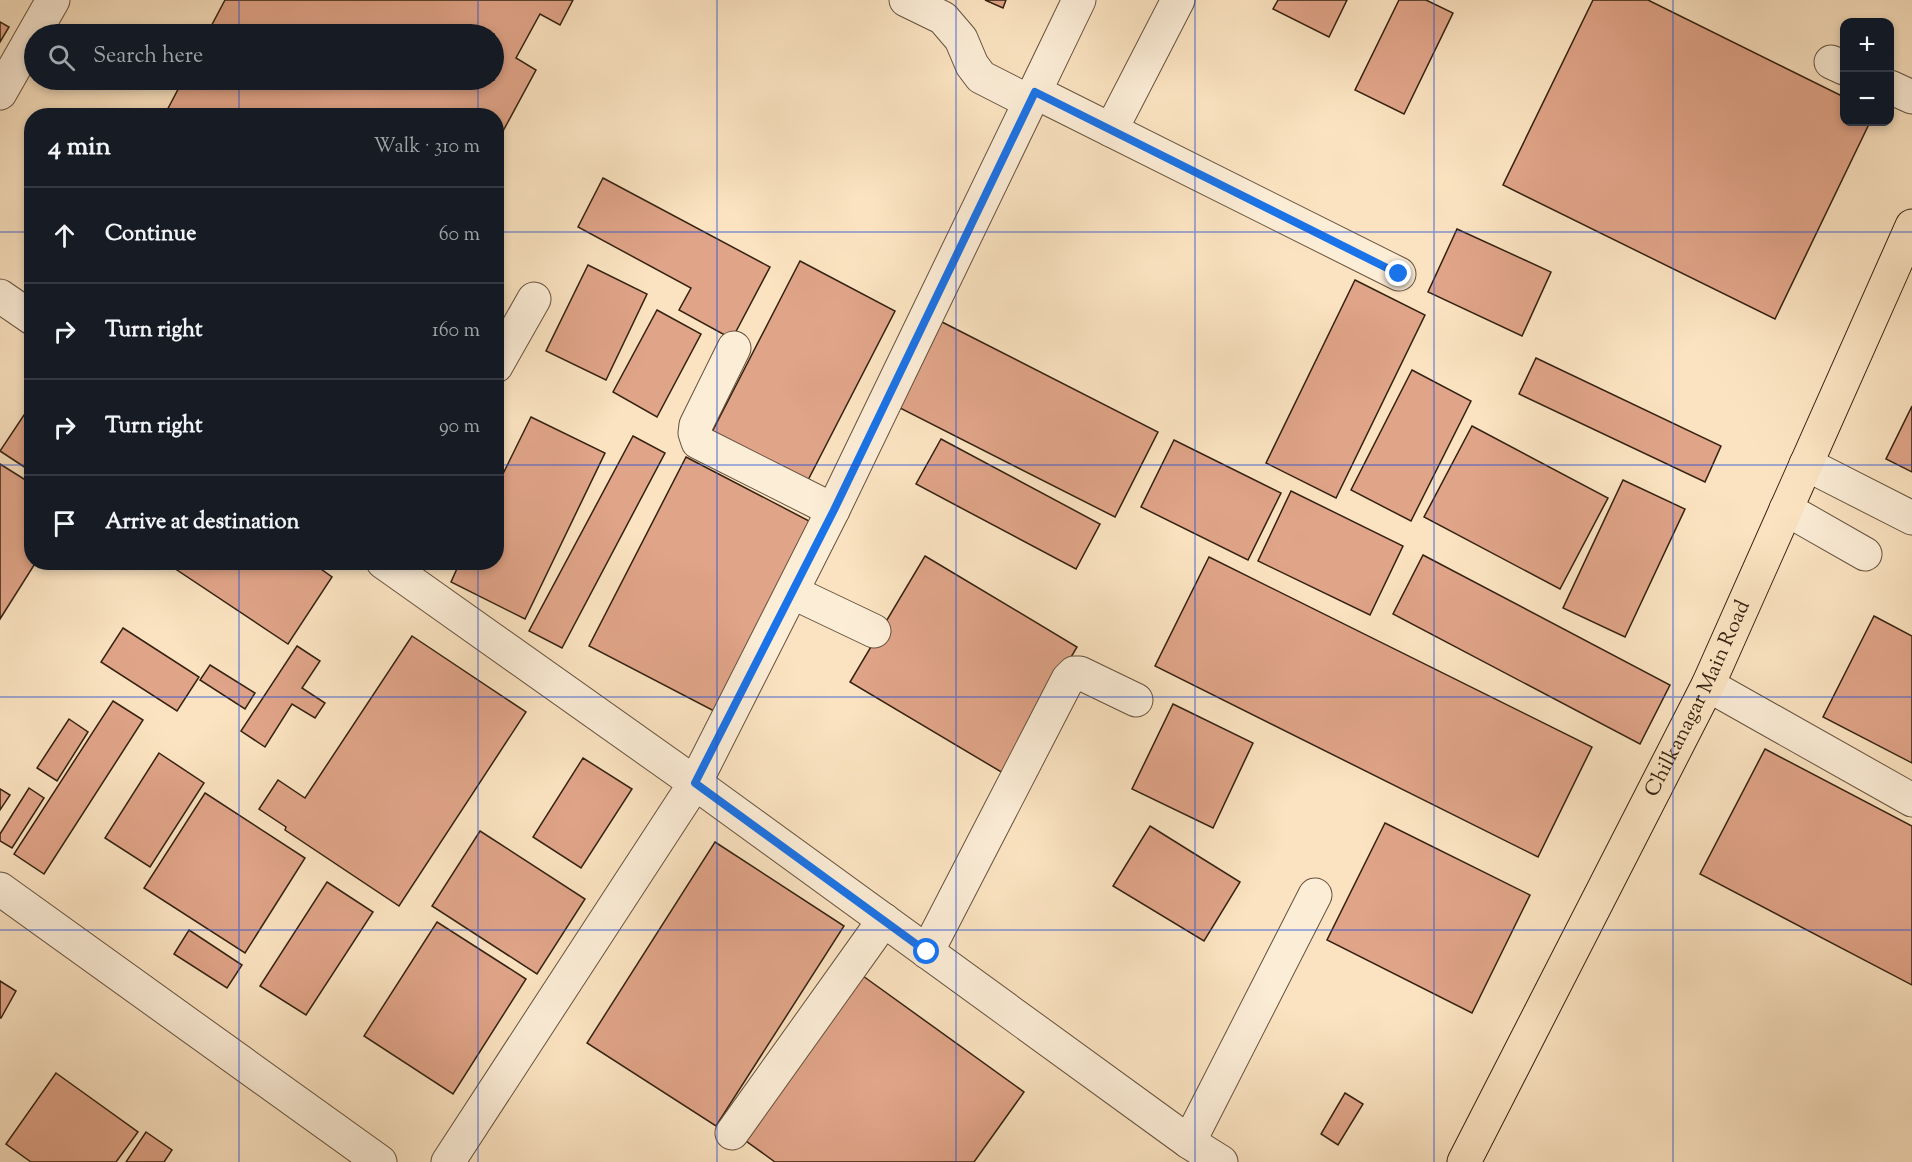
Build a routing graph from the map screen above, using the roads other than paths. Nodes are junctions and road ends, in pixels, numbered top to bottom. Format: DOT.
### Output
graph roads {
  1 [pos="53,0"];
  2 [pos="906,0"];
  3 [pos="1079,0"];
  4 [pos="1178,0"];
  5 [pos="39,24"];
  6 [pos="24,51"];
  7 [pos="1894,89"];
  8 [pos="0,93"];
  9 [pos="1032,97"];
  10 [pos="1912,97"];
  11 [pos="1111,130"];
  12 [pos="1912,225"];
  13 [pos="1399,274"];
  14 [pos="0,296"];
  15 [pos="534,299"];
  16 [pos="24,312"];
  17 [pos="734,348"];
  18 [pos="504,352"];
  19 [pos="1806,464"];
  20 [pos="1786,509"];
  21 [pos="834,510"];
  22 [pos="1912,518"];
  23 [pos="1865,554"];
  24 [pos="395,570"];
  25 [pos="792,592"];
  26 [pos="874,631"];
  27 [pos="1708,685"];
  28 [pos="1136,700"];
  29 [pos="695,783"];
  30 [pos="1912,800"];
  31 [pos="0,889"];
  32 [pos="1316,895"];
  33 [pos="884,921"];
  34 [pos="927,952"];
  35 [pos="732,1134"];
  36 [pos="1189,1142"];
  37 [pos="380,1162"];
  38 [pos="448,1162"];
  39 [pos="1221,1162"];
  40 [pos="1464,1162"];
  1 -- 5 [label="street"];
  2 -- 9 [label="street"];
  3 -- 9 [label="street"];
  4 -- 11 [label="street"];
  6 -- 8 [label="street"];
  7 -- 10 [label="street"];
  9 -- 11 [label="street"];
  9 -- 21 [label="street"];
  11 -- 13 [label="street"];
  12 -- 19 [label="main road, Chilkanagar Main Road"];
  14 -- 16 [label="street"];
  15 -- 18 [label="street"];
  17 -- 21 [label="street"];
  19 -- 20 [label="main road, Chilkanagar Main Road"];
  19 -- 22 [label="street"];
  20 -- 23 [label="street"];
  20 -- 27 [label="main road, Chilkanagar Main Road"];
  21 -- 25 [label="street"];
  24 -- 29 [label="street"];
  25 -- 26 [label="street"];
  25 -- 29 [label="street"];
  27 -- 30 [label="street"];
  27 -- 40 [label="main road, Chilkanagar Main Road"];
  28 -- 34 [label="street"];
  29 -- 33 [label="street"];
  29 -- 38 [label="street"];
  31 -- 37 [label="street"];
  32 -- 36 [label="street"];
  33 -- 34 [label="street"];
  33 -- 35 [label="street"];
  34 -- 36 [label="street"];
  36 -- 39 [label="street"];
}
